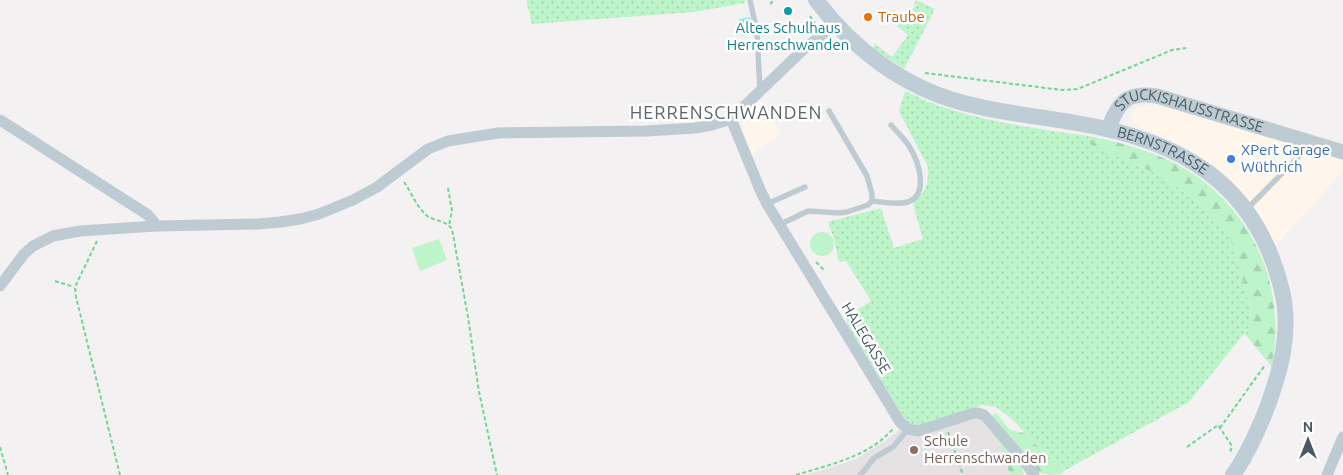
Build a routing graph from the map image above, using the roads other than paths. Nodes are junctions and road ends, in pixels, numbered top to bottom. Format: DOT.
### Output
graph roads {
  1 [pos="750,0"];
  2 [pos="816,0"];
  3 [pos="836,24"];
  4 [pos="760,91"];
  5 [pos="829,111"];
  6 [pos="731,119"];
  7 [pos="0,120"];
  8 [pos="891,125"];
  9 [pos="1108,129"];
  10 [pos="1313,143"];
  11 [pos="1343,152"];
  12 [pos="805,187"];
  13 [pos="872,202"];
  14 [pos="767,204"];
  15 [pos="1246,210"];
  16 [pos="779,225"];
  17 [pos="156,226"];
  18 [pos="0,286"];
  19 [pos="904,425"];
  20 [pos="1343,437"];
  21 [pos="1025,462"];
  22 [pos="860,475"];
  23 [pos="1028,475"];
  24 [pos="1034,475"];
  25 [pos="1233,475"];
  26 [pos="1327,475"];
  1 -- 4 [label="lane"];
  2 -- 3 [label="main road, BERNSTRASSE"];
  3 -- 4 [label="street"];
  3 -- 9 [label="main road, BERNSTRASSE"];
  4 -- 6 [label="street"];
  5 -- 13 [label="lane"];
  6 -- 14 [label="street, HALEGASSE"];
  6 -- 17 [label="street"];
  7 -- 17 [label="street"];
  8 -- 13 [label="lane"];
  9 -- 10 [label="street, STUCKISHAUSSTRASSE"];
  9 -- 15 [label="main road, BERNSTRASSE"];
  10 -- 11 [label="street, STUCKISHAUSSTRASSE"];
  10 -- 15 [label="lane"];
  12 -- 14 [label="lane"];
  13 -- 16 [label="lane"];
  14 -- 16 [label="street, HALEGASSE"];
  15 -- 25 [label="main road, BERNSTRASSE"];
  16 -- 19 [label="street, HALEGASSE"];
  17 -- 18 [label="street"];
  19 -- 21 [label="street"];
  19 -- 22 [label="lane"];
  20 -- 26 [label="street"];
  21 -- 23 [label="street"];
  21 -- 24 [label="street"];
}
